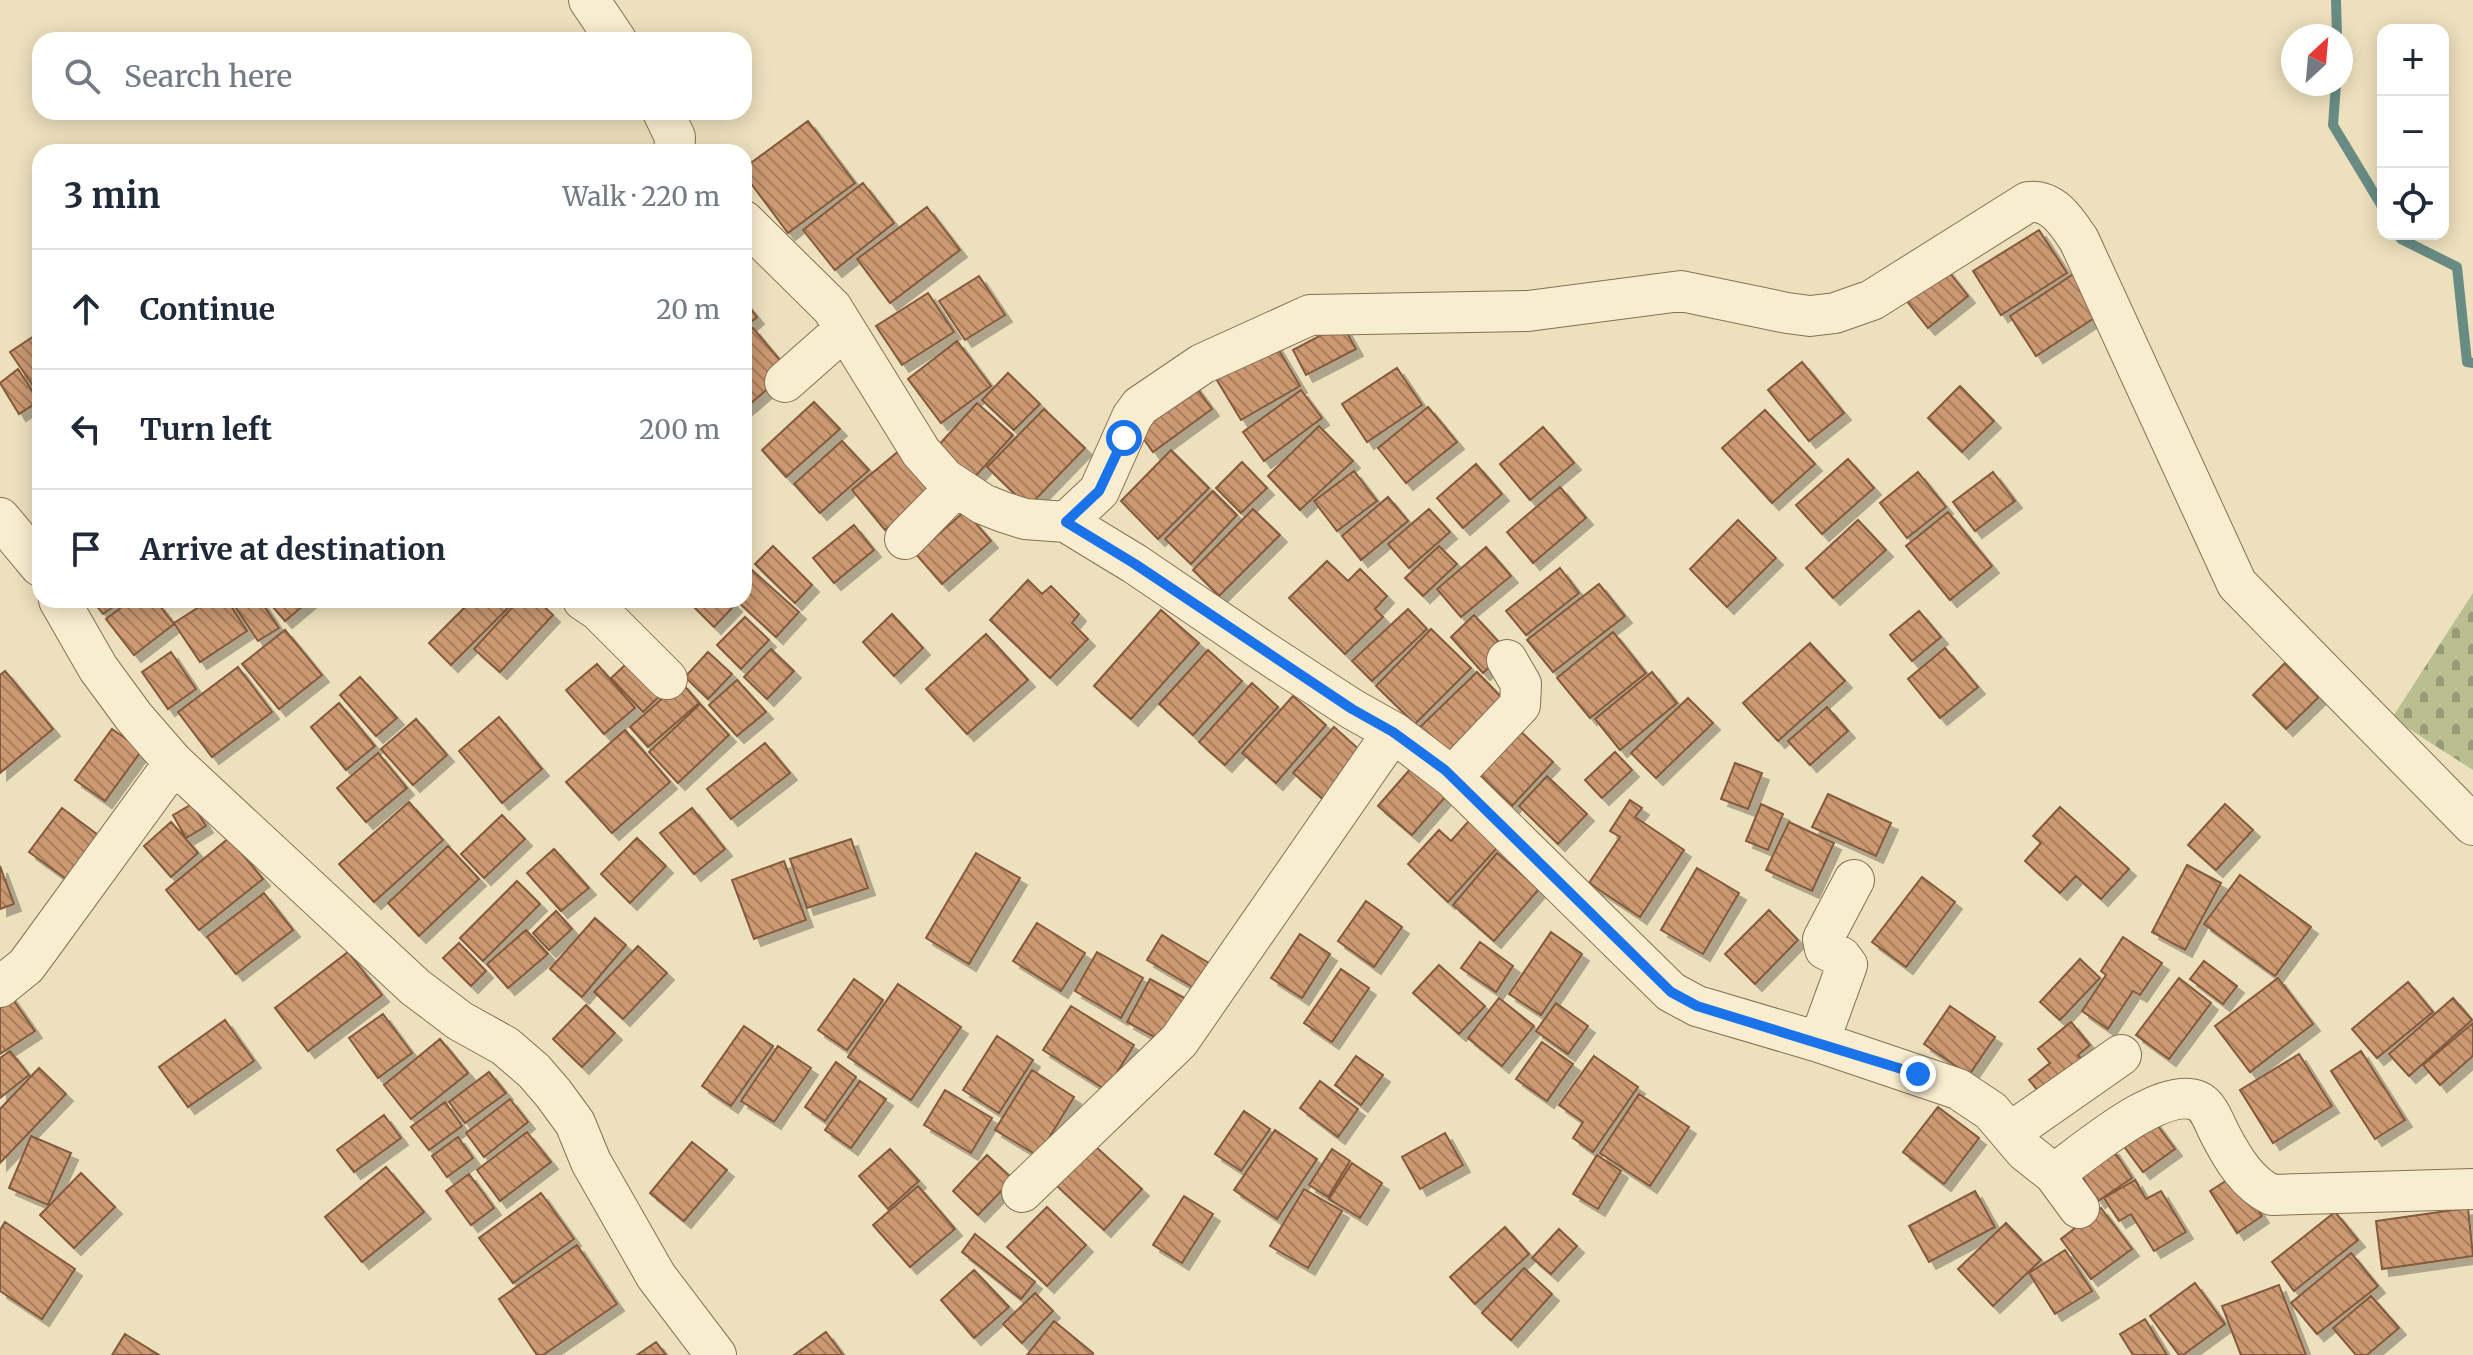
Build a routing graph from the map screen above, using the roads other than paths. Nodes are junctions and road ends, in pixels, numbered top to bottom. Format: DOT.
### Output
graph roads {
  1 [pos="589,0"];
  2 [pos="611,32"];
  3 [pos="667,120"];
  4 [pos="675,144"];
  5 [pos="752,229"];
  6 [pos="845,329"];
  7 [pos="785,382"];
  8 [pos="956,487"];
  9 [pos="0,518"];
  10 [pos="1066,522"];
  11 [pos="905,539"];
  12 [pos="32,556"];
  13 [pos="64,608"];
  14 [pos="595,608"];
  15 [pos="1507,660"];
  16 [pos="667,679"];
  17 [pos="1393,732"];
  18 [pos="174,763"];
  19 [pos="1452,777"];
  20 [pos="2473,825"];
  21 [pos="1854,880"];
  22 [pos="0,987"];
  23 [pos="1819,1042"];
  24 [pos="2121,1055"];
  25 [pos="2011,1132"];
  26 [pos="2054,1174"];
  27 [pos="2473,1189"];
  28 [pos="1022,1192"];
  29 [pos="2079,1208"];
  30 [pos="716,1355"];
  1 -- 2 [label="street"];
  3 -- 4 [label="street"];
  5 -- 6 [label="street"];
  6 -- 7 [label="street"];
  6 -- 8 [label="street"];
  8 -- 10 [label="street"];
  8 -- 11 [label="street"];
  9 -- 12 [label="street"];
  10 -- 17 [label="street"];
  10 -- 20 [label="street"];
  13 -- 18 [label="street"];
  14 -- 16 [label="street"];
  15 -- 19 [label="street"];
  17 -- 19 [label="street"];
  17 -- 28 [label="street"];
  18 -- 22 [label="street"];
  18 -- 30 [label="street"];
  19 -- 23 [label="street"];
  21 -- 23 [label="street"];
  23 -- 25 [label="street"];
  24 -- 25 [label="street"];
  25 -- 26 [label="street"];
  26 -- 27 [label="street"];
  26 -- 29 [label="street"];
}
